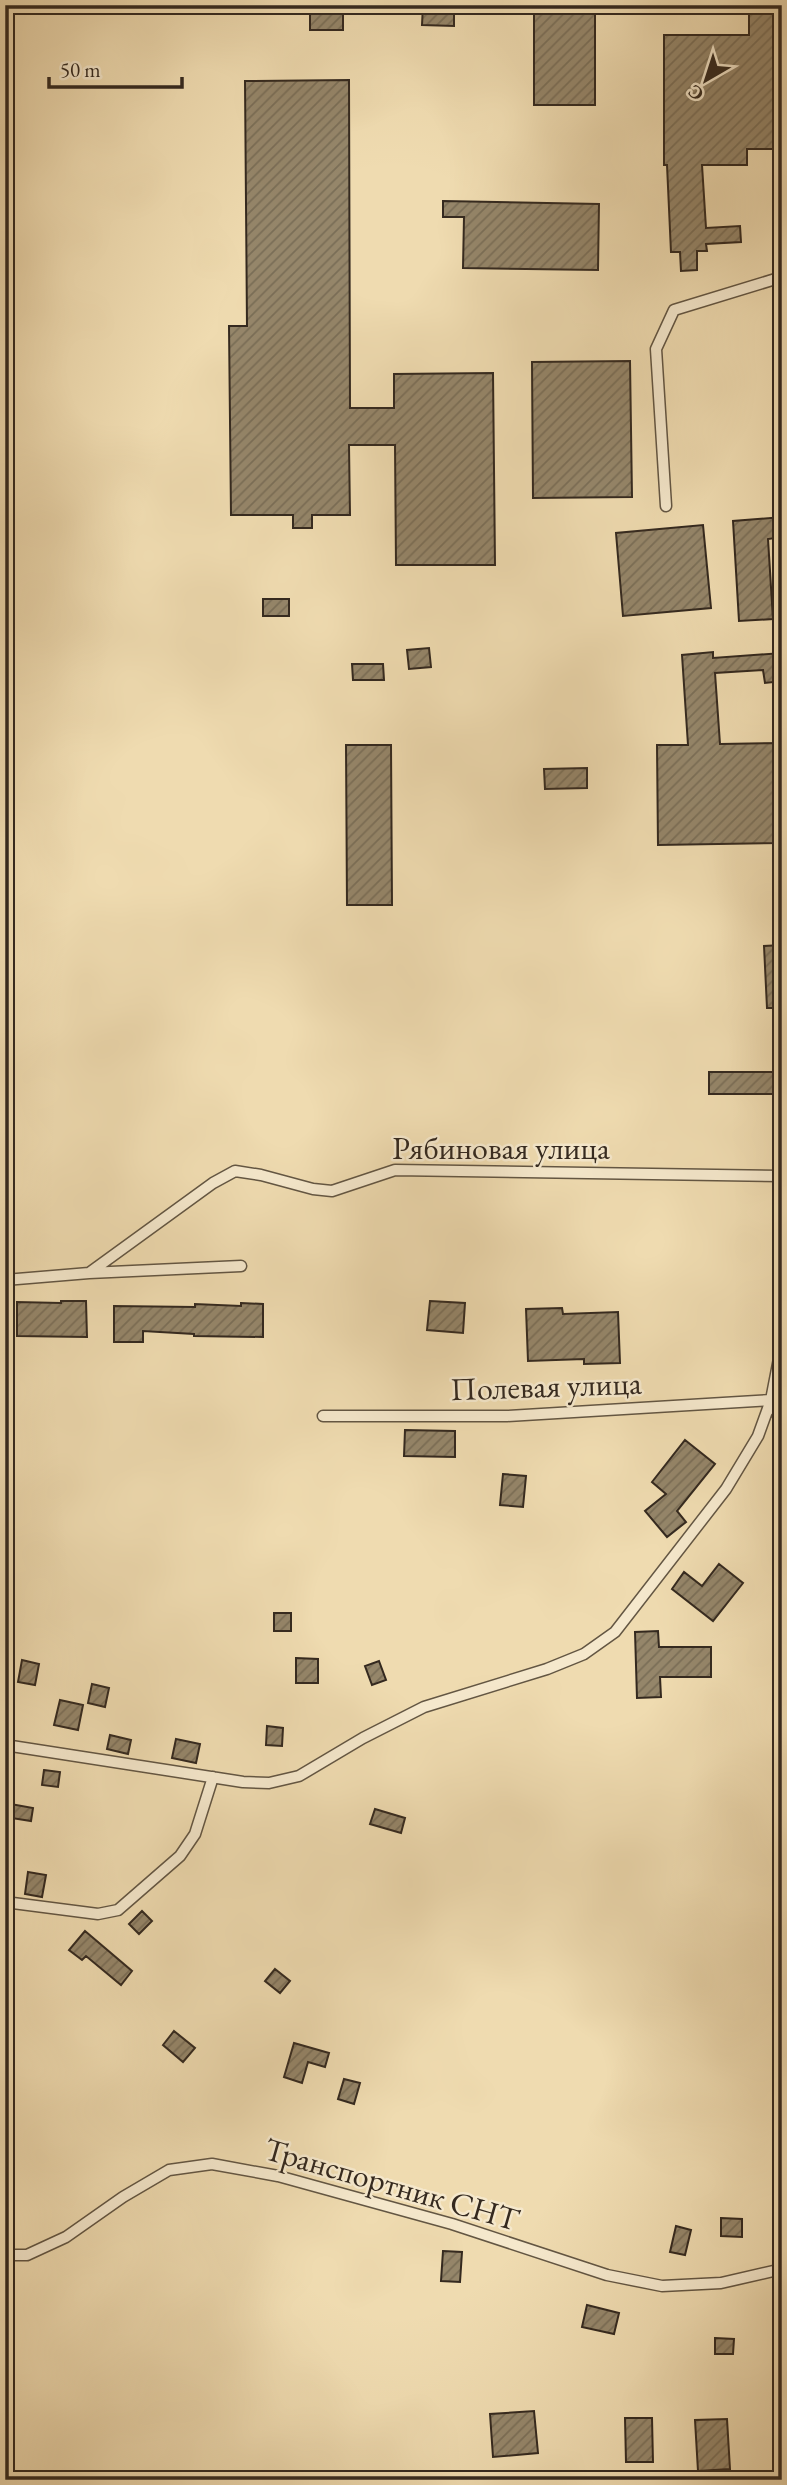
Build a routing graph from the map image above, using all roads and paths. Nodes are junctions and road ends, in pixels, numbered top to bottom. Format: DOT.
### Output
graph roads {
  1 [pos="782,277"];
  2 [pos="666,506"];
  3 [pos="782,1176"];
  4 [pos="241,1266"];
  5 [pos="89,1273"];
  6 [pos="5,1280"];
  7 [pos="782,1343"];
  8 [pos="771,1400"];
  9 [pos="323,1416"];
  10 [pos="782,1425"];
  11 [pos="5,1745"];
  12 [pos="213,1777"];
  13 [pos="5,1902"];
  14 [pos="5,2255"];
  15 [pos="782,2269"];
  1 -- 2 [label="lane"];
  3 -- 5 [label="lane, Рябиновая улица"];
  4 -- 5 [label="lane"];
  5 -- 6 [label="lane"];
  7 -- 8 [label="lane"];
  8 -- 9 [label="lane, Полевая улица"];
  8 -- 10 [label="lane"];
  8 -- 12 [label="lane"];
  11 -- 12 [label="lane"];
  12 -- 13 [label="lane"];
  14 -- 15 [label="lane, Транспортник СНТ"];
}
